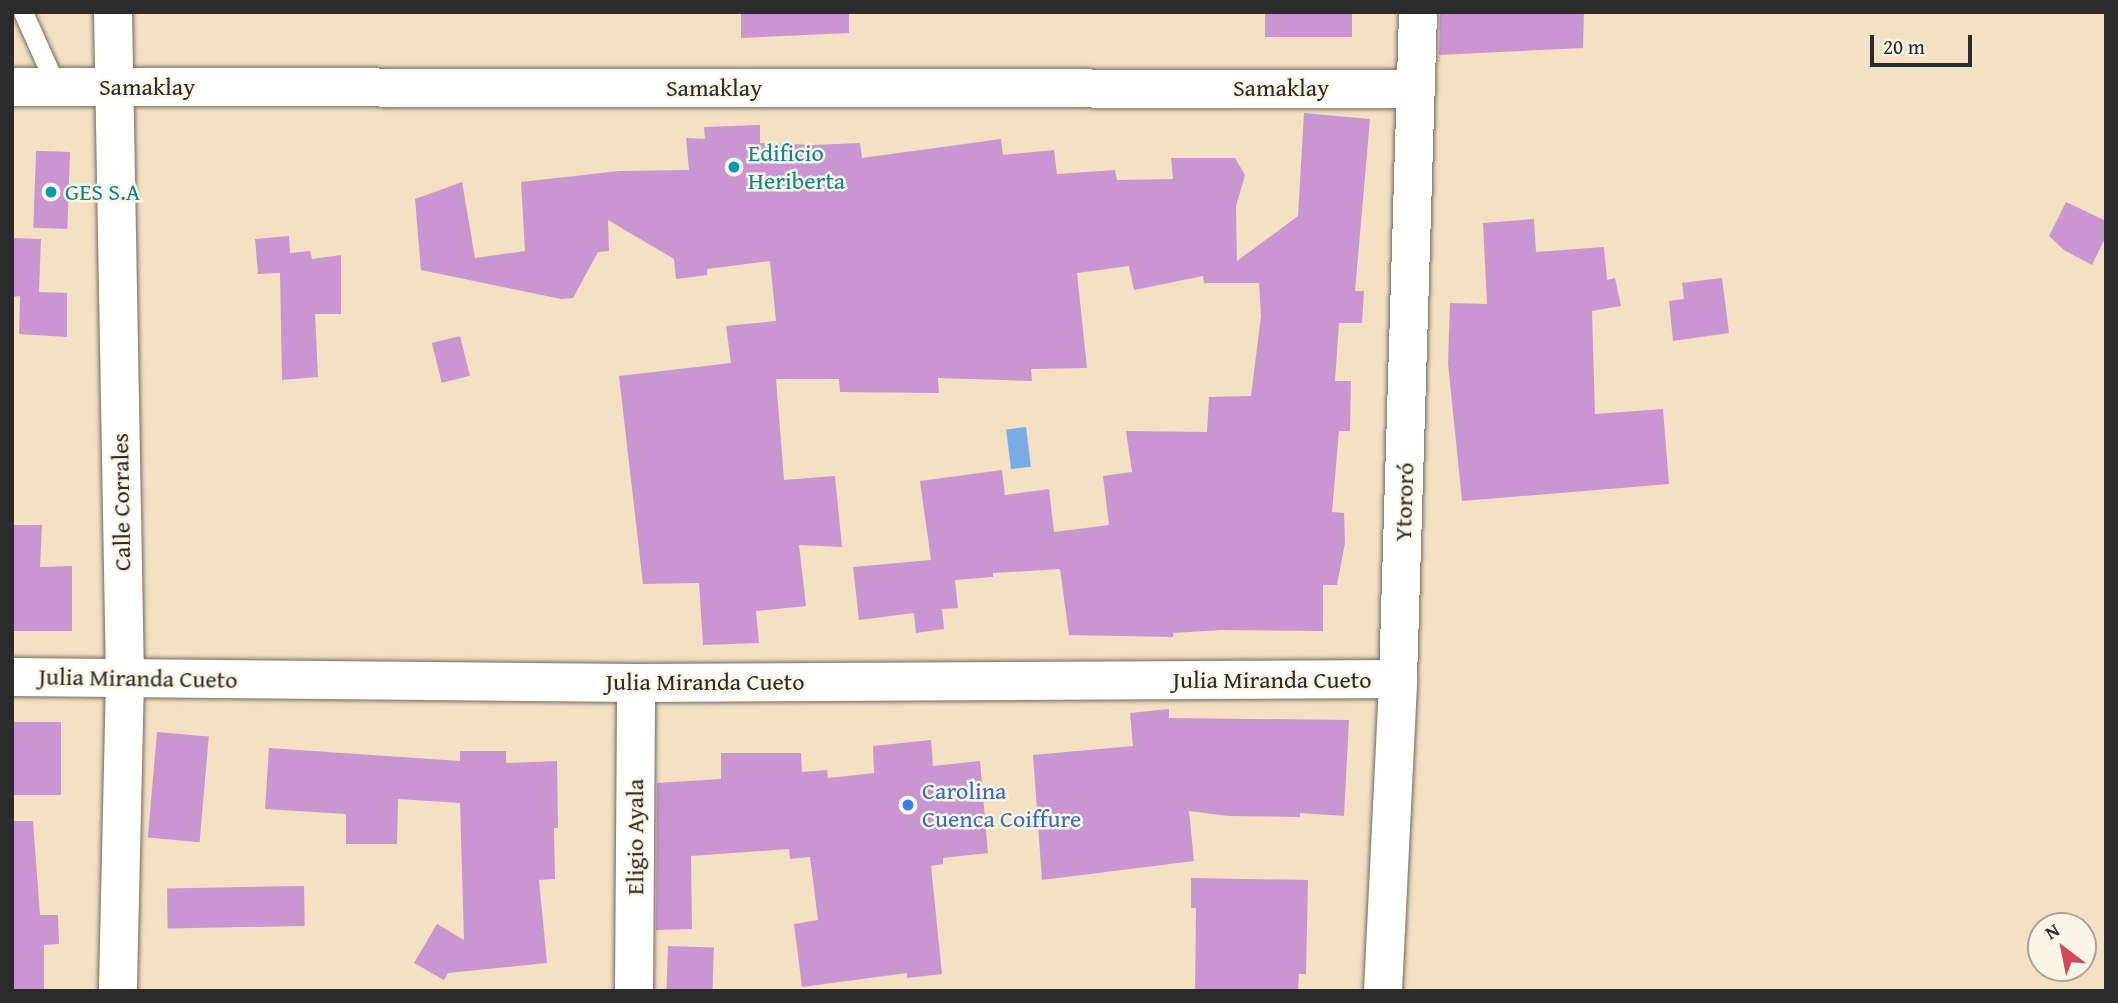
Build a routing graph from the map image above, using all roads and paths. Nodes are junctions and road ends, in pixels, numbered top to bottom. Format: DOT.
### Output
graph roads {
  1 [pos="23,12"];
  2 [pos="113,12"];
  3 [pos="1418,12"];
  4 [pos="12,87"];
  5 [pos="113,87"];
  6 [pos="57,88"];
  7 [pos="1416,89"];
  8 [pos="12,677"];
  9 [pos="125,678"];
  10 [pos="1398,679"];
  11 [pos="636,683"];
  12 [pos="118,991"];
  13 [pos="634,991"];
  14 [pos="1383,991"];
  1 -- 6 [label="lane"];
  2 -- 5 [label="street, Calle Corrales"];
  3 -- 7 [label="street, Ytororó"];
  4 -- 6 [label="street, Samaklay"];
  5 -- 6 [label="street, Samaklay"];
  5 -- 7 [label="street, Samaklay"];
  5 -- 9 [label="street, Calle Corrales"];
  7 -- 10 [label="street, Ytororó"];
  8 -- 9 [label="street, Julia Miranda Cueto"];
  9 -- 11 [label="street, Julia Miranda Cueto"];
  9 -- 12 [label="street, Calle Corrales"];
  10 -- 11 [label="street, Julia Miranda Cueto"];
  10 -- 14 [label="street, Ytororó"];
  11 -- 13 [label="street, Eligio Ayala"];
}
